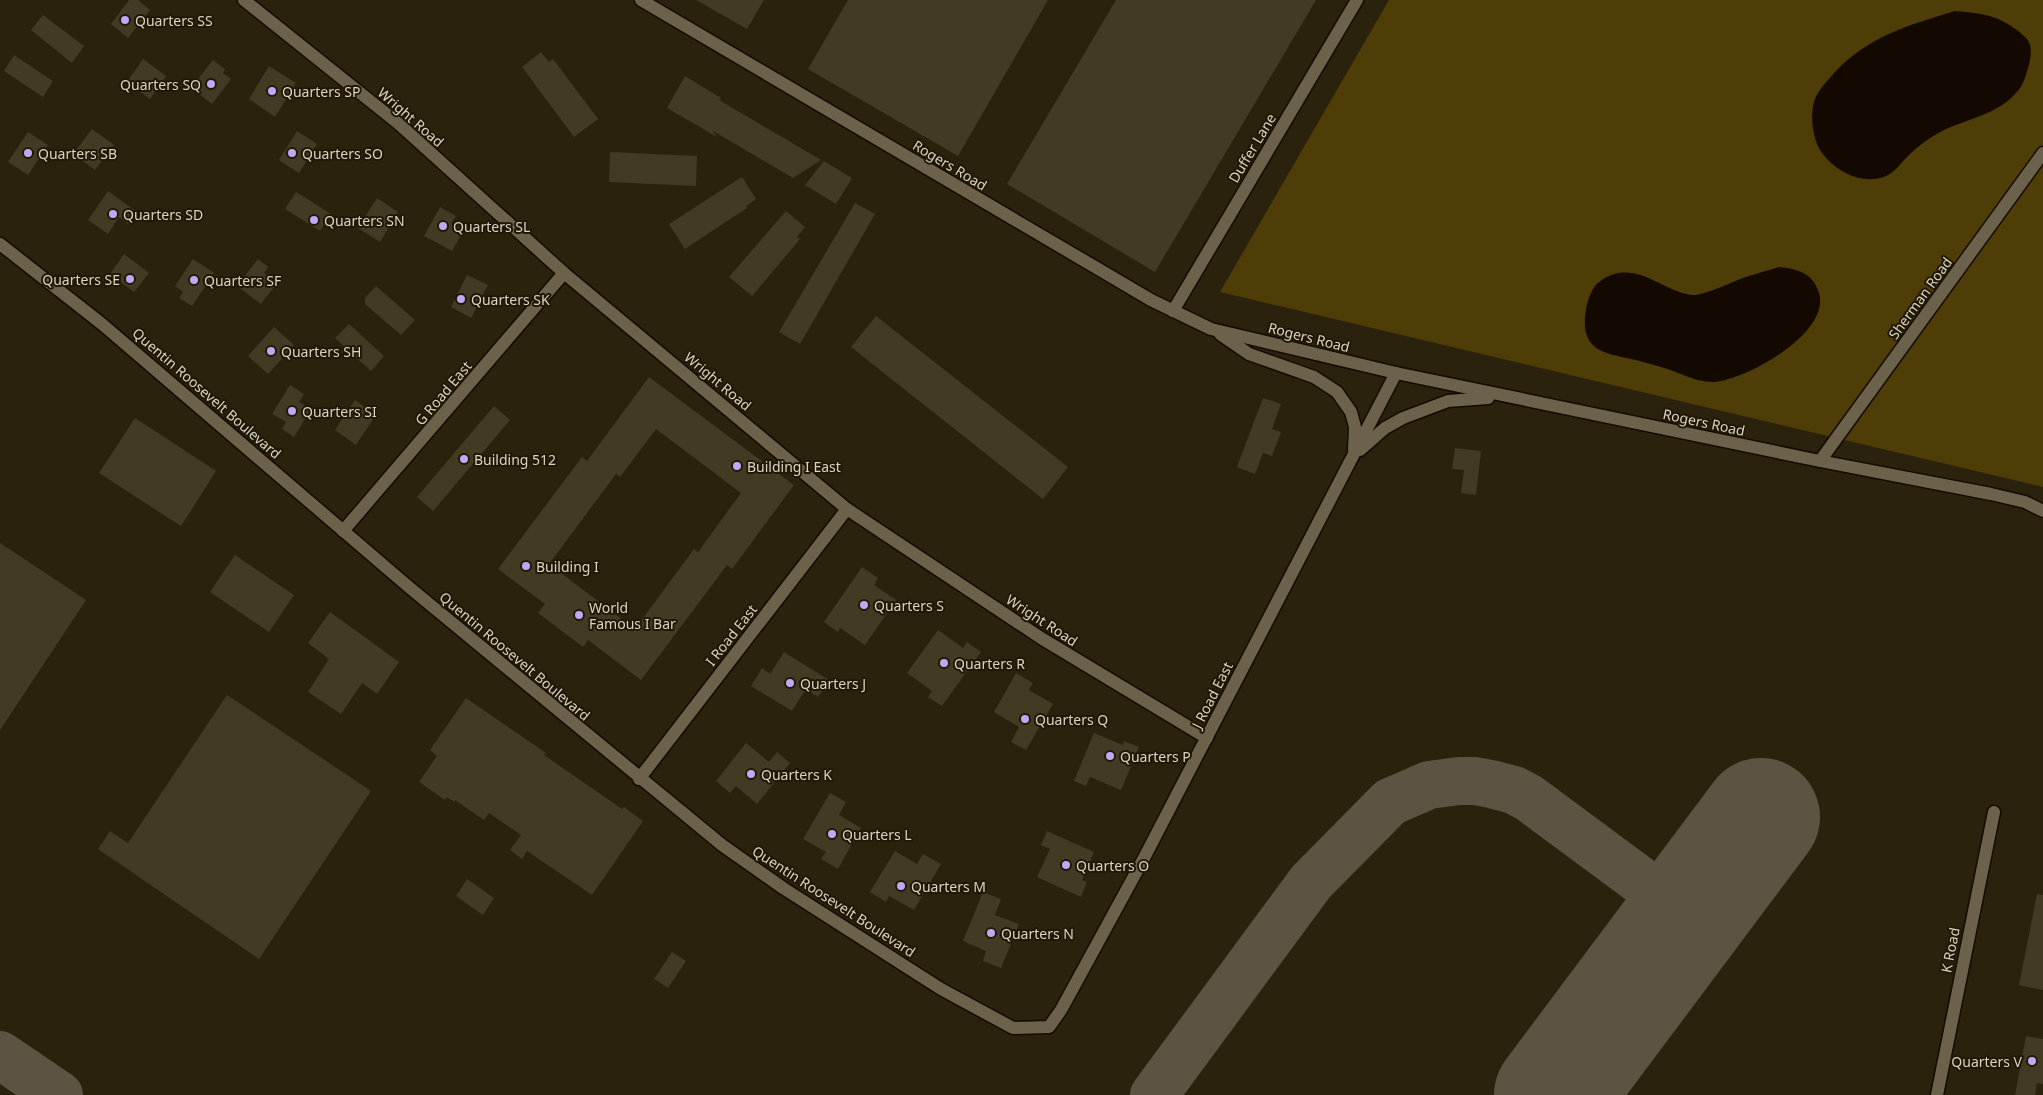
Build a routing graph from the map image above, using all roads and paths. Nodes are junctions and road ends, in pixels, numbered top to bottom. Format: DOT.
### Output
graph roads {
  1 [pos="244,0"];
  2 [pos="641,0"];
  3 [pos="1357,0"];
  4 [pos="2043,153"];
  5 [pos="0,244"];
  6 [pos="564,273"];
  7 [pos="1173,311"];
  8 [pos="1211,329"];
  9 [pos="1396,374"];
  10 [pos="1507,397"];
  11 [pos="1354,455"];
  12 [pos="1820,461"];
  13 [pos="847,509"];
  14 [pos="2043,511"];
  15 [pos="343,531"];
  16 [pos="1206,738"];
  17 [pos="639,779"];
  18 [pos="1994,812"];
  19 [pos="1049,1027"];
  20 [pos="1937,1095"];
  1 -- 6 [label="street, Wright Road"];
  2 -- 7 [label="street, Rogers Road"];
  3 -- 7 [label="street, Duffer Lane"];
  4 -- 12 [label="street, Sherman Road"];
  5 -- 15 [label="street, Quentin Roosevelt Boulevard"];
  6 -- 13 [label="street, Wright Road"];
  6 -- 15 [label="street, G Road East"];
  7 -- 8 [label="street, Rogers Road"];
  8 -- 9 [label="street, Rogers Road"];
  8 -- 11 [label="street"];
  9 -- 10 [label="street, Rogers Road"];
  9 -- 11 [label="street, J Road East"];
  10 -- 11 [label="street"];
  10 -- 12 [label="street, Rogers Road"];
  11 -- 16 [label="street, J Road East"];
  12 -- 14 [label="street, Rogers Road"];
  13 -- 16 [label="street, Wright Road"];
  13 -- 17 [label="street, I Road East"];
  15 -- 17 [label="street, Quentin Roosevelt Boulevard"];
  16 -- 19 [label="street, J Road East"];
  17 -- 19 [label="street, Quentin Roosevelt Boulevard"];
  18 -- 20 [label="street, K Road"];
}
